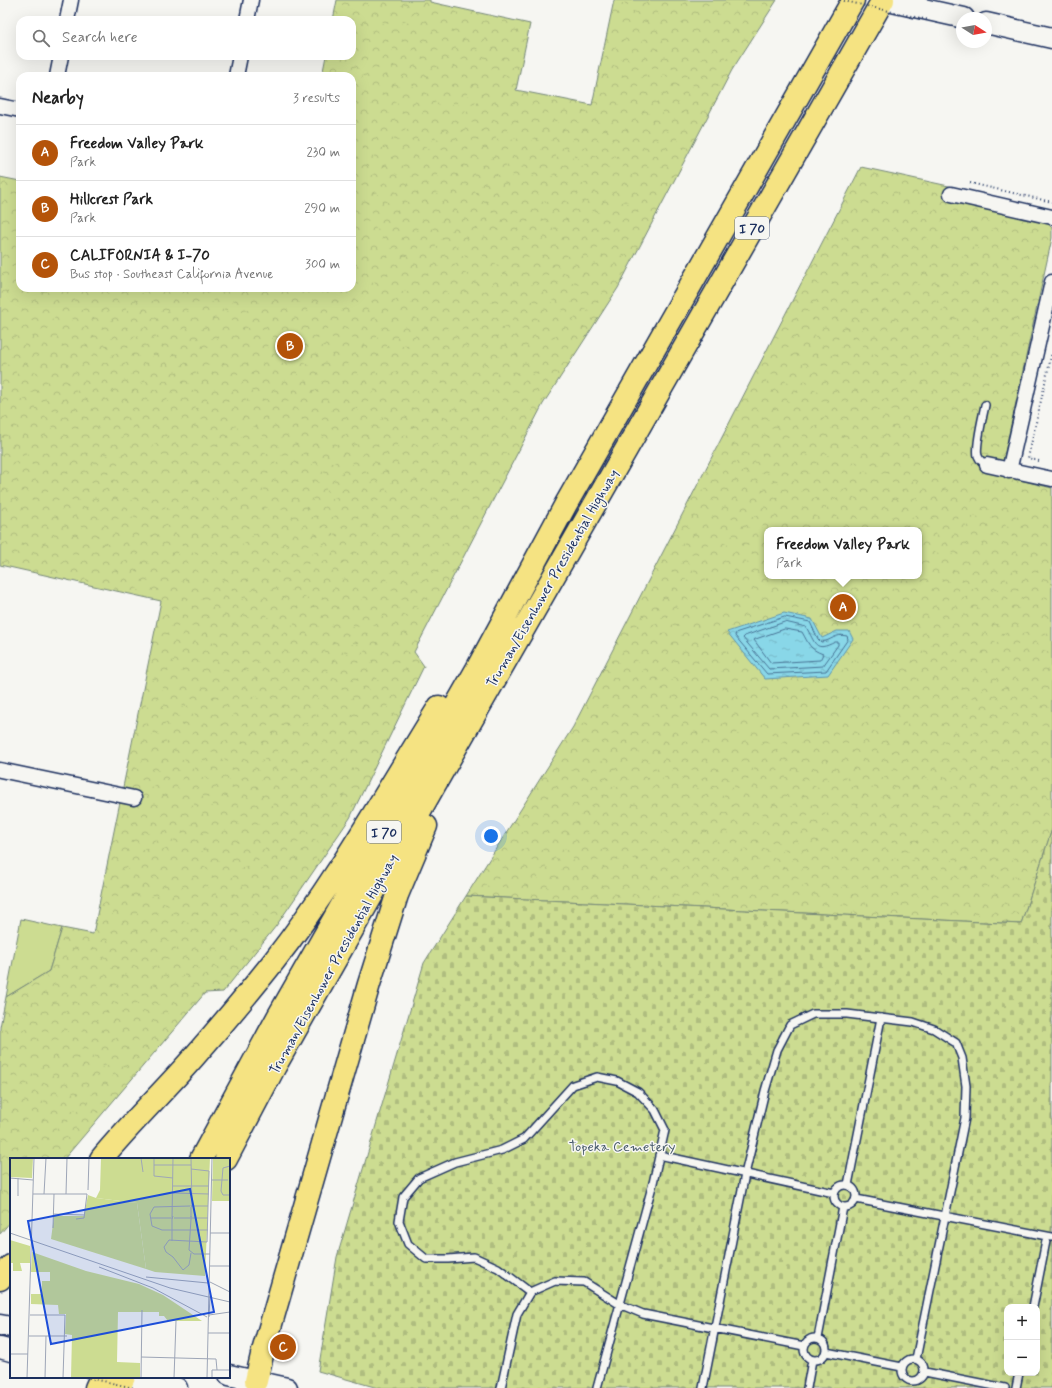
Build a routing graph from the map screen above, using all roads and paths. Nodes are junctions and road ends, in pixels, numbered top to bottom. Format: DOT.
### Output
graph roads {
  1 [pos="71,0"];
  2 [pos="251,0"];
  3 [pos="840,0"];
  4 [pos="854,0"];
  5 [pos="883,0"];
  6 [pos="930,15"];
  7 [pos="68,16"];
  8 [pos="248,16"];
  9 [pos="956,17"];
  10 [pos="992,24"];
  11 [pos="1052,38"];
  12 [pos="59,60"];
  13 [pos="239,60"];
  14 [pos="58,72"];
  15 [pos="237,72"];
  16 [pos="0,106"];
  17 [pos="16,109"];
  18 [pos="970,183"];
  19 [pos="951,194"];
  20 [pos="1052,202"];
  21 [pos="1052,217"];
  22 [pos="1052,282"];
  23 [pos="1052,352"];
  24 [pos="985,405"];
  25 [pos="1040,462"];
  26 [pos="987,466"];
  27 [pos="1009,470"];
  28 [pos="1052,479"];
  29 [pos="566,504"];
  30 [pos="0,770"];
  31 [pos="435,784"];
  32 [pos="134,798"];
  33 [pos="881,1018"];
  34 [pos="659,1155"];
  35 [pos="102,1158"];
  36 [pos="202,1158"];
  37 [pos="227,1158"];
  38 [pos="745,1174"];
  39 [pos="848,1185"];
  40 [pos="834,1193"];
  41 [pos="856,1199"];
  42 [pos="842,1207"];
  43 [pos="946,1216"];
  44 [pos="1050,1236"];
  45 [pos="10,1267"];
  46 [pos="0,1279"];
  47 [pos="530,1292"];
  48 [pos="619,1304"];
  49 [pos="1034,1304"];
  50 [pos="0,1325"];
  51 [pos="10,1327"];
  52 [pos="715,1329"];
  53 [pos="818,1338"];
  54 [pos="804,1346"];
  55 [pos="0,1348"];
  56 [pos="10,1351"];
  57 [pos="826,1352"];
  58 [pos="916,1359"];
  59 [pos="812,1360"];
  60 [pos="902,1367"];
  61 [pos="925,1372"];
  62 [pos="230,1375"];
  63 [pos="1018,1376"];
  64 [pos="89,1378"];
  65 [pos="101,1378"];
  66 [pos="124,1378"];
  67 [pos="131,1378"];
  68 [pos="256,1384"];
  69 [pos="910,1385"];
  70 [pos="96,1388"];
  71 [pos="119,1388"];
  72 [pos="134,1388"];
  73 [pos="176,1388"];
  74 [pos="287,1388"];
  75 [pos="501,1388"];
  76 [pos="597,1388"];
  77 [pos="703,1388"];
  78 [pos="807,1388"];
  79 [pos="1005,1388"];
  80 [pos="1016,1388"];
  1 -- 7 [label="street"];
  2 -- 8 [label="street"];
  3 -- 6 [label="path, bridge"];
  4 -- 29 [label="highway, Truman/Eisenhower Presidential Highway / I 70"];
  5 -- 6 [label="street"];
  5 -- 31 [label="highway, Truman/Eisenhower Presidential Highway / I 70"];
  6 -- 9 [label="street"];
  10 -- 11 [label="street"];
  12 -- 14 [label="street"];
  13 -- 15 [label="street"];
  16 -- 17 [label="street"];
  18 -- 20 [label="path"];
  19 -- 21 [label="street"];
  22 -- 27 [label="street"];
  23 -- 25 [label="path"];
  24 -- 26 [label="lane"];
  26 -- 27 [label="street"];
  27 -- 28 [label="street"];
  29 -- 35 [label="highway"];
  29 -- 36 [label="highway, Truman/Eisenhower Presidential Highway / I 70"];
  30 -- 32 [label="street"];
  31 -- 37 [label="highway, Truman/Eisenhower Presidential Highway / I 70"];
  31 -- 68 [label="highway"];
  33 -- 38 [label="lane"];
  33 -- 39 [label="lane"];
  33 -- 43 [label="lane"];
  34 -- 38 [label="lane"];
  34 -- 47 [label="lane"];
  34 -- 48 [label="lane"];
  38 -- 40 [label="lane"];
  38 -- 52 [label="lane"];
  39 -- 40 [label="lane"];
  39 -- 41 [label="lane"];
  40 -- 42 [label="lane"];
  41 -- 42 [label="lane"];
  41 -- 43 [label="lane"];
  42 -- 53 [label="lane"];
  43 -- 44 [label="lane"];
  43 -- 58 [label="lane"];
  44 -- 49 [label="lane"];
  45 -- 46 [label="highway"];
  47 -- 48 [label="lane"];
  47 -- 75 [label="lane"];
  48 -- 52 [label="lane"];
  48 -- 76 [label="lane"];
  50 -- 51 [label="street"];
  52 -- 54 [label="lane"];
  52 -- 77 [label="lane"];
  53 -- 54 [label="lane"];
  53 -- 57 [label="lane"];
  54 -- 59 [label="lane"];
  55 -- 56 [label="street"];
  57 -- 59 [label="lane"];
  57 -- 60 [label="lane"];
  58 -- 60 [label="lane"];
  58 -- 61 [label="lane"];
  59 -- 78 [label="lane"];
  60 -- 69 [label="lane"];
  61 -- 69 [label="lane"];
  61 -- 79 [label="lane"];
  62 -- 68 [label="street"];
  63 -- 80 [label="lane"];
  64 -- 72 [label="path, bridge"];
  65 -- 70 [label="highway"];
  66 -- 71 [label="highway"];
  67 -- 73 [label="street"];
  68 -- 74 [label="street"];
}
